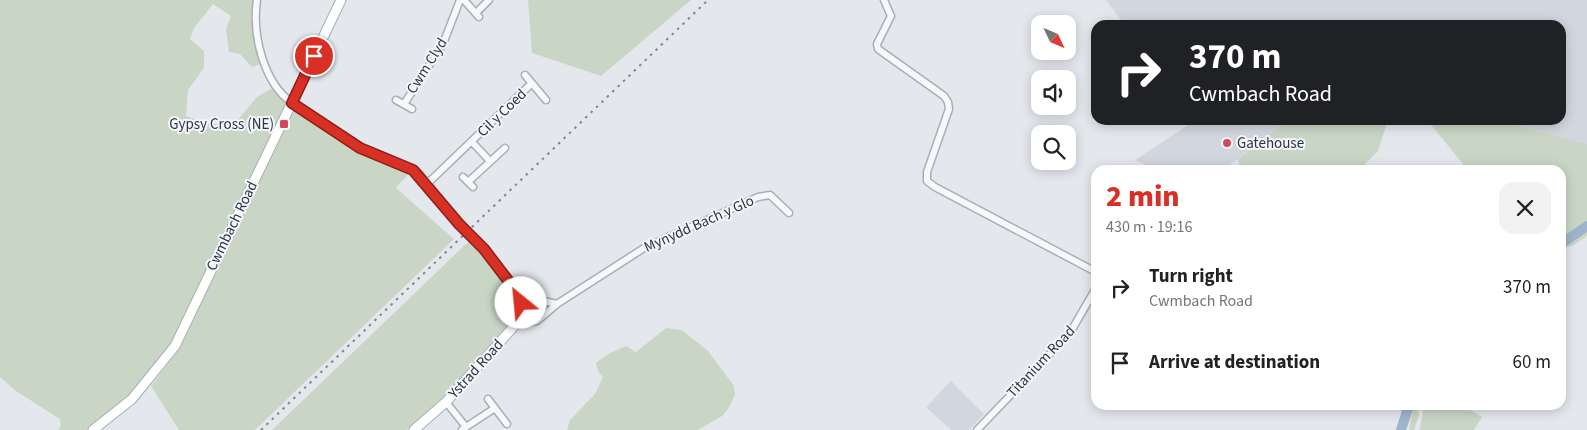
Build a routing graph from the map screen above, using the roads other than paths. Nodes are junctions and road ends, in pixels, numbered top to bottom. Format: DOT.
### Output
graph roads {
  1 [pos="257,0"];
  2 [pos="341,0"];
  3 [pos="460,0"];
  4 [pos="464,0"];
  5 [pos="489,0"];
  6 [pos="884,0"];
  7 [pos="525,75"];
  8 [pos="531,84"];
  9 [pos="396,100"];
  10 [pos="546,100"];
  11 [pos="292,103"];
  12 [pos="404,104"];
  13 [pos="412,109"];
  14 [pos="472,142"];
  15 [pos="504,148"];
  16 [pos="489,160"];
  17 [pos="427,184"];
  18 [pos="474,187"];
  19 [pos="789,213"];
  20 [pos="1091,269"];
  21 [pos="516,291"];
  22 [pos="1091,296"];
  23 [pos="557,304"];
  24 [pos="516,324"];
  25 [pos="488,399"];
  26 [pos="446,402"];
  27 [pos="494,408"];
  28 [pos="507,424"];
  29 [pos="464,429"];
  30 [pos="93,430"];
  31 [pos="414,430"];
  32 [pos="977,430"];
  1 -- 11 [label="street"];
  2 -- 11 [label="main road, Cwmbach Road"];
  3 -- 12 [label="street, Cwm Clyd"];
  4 -- 5 [label="street"];
  6 -- 20 [label="street"];
  7 -- 8 [label="street, Cil y Coed"];
  8 -- 10 [label="street, Cil y Coed"];
  8 -- 14 [label="street, Cil y Coed"];
  9 -- 12 [label="street, Cwm Clyd"];
  11 -- 17 [label="main road"];
  11 -- 30 [label="main road, Cwmbach Road"];
  12 -- 13 [label="street, Cwm Clyd"];
  14 -- 16 [label="street, Cil y Coed"];
  14 -- 17 [label="street, Cil y Coed"];
  15 -- 16 [label="street, Cil y Coed"];
  16 -- 18 [label="street, Cil y Coed"];
  17 -- 21 [label="main road"];
  19 -- 23 [label="street, Mynydd Bach y Glo"];
  21 -- 23 [label="street"];
  21 -- 24 [label="main road"];
  22 -- 32 [label="street, Titanium Road"];
  23 -- 24 [label="street, Mynydd Bach y Glo"];
  24 -- 26 [label="main road, Ystrad Road"];
  25 -- 27 [label="street"];
  26 -- 29 [label="street"];
  26 -- 31 [label="main road, Ystrad Road"];
  27 -- 28 [label="street"];
  27 -- 29 [label="street"];
}
